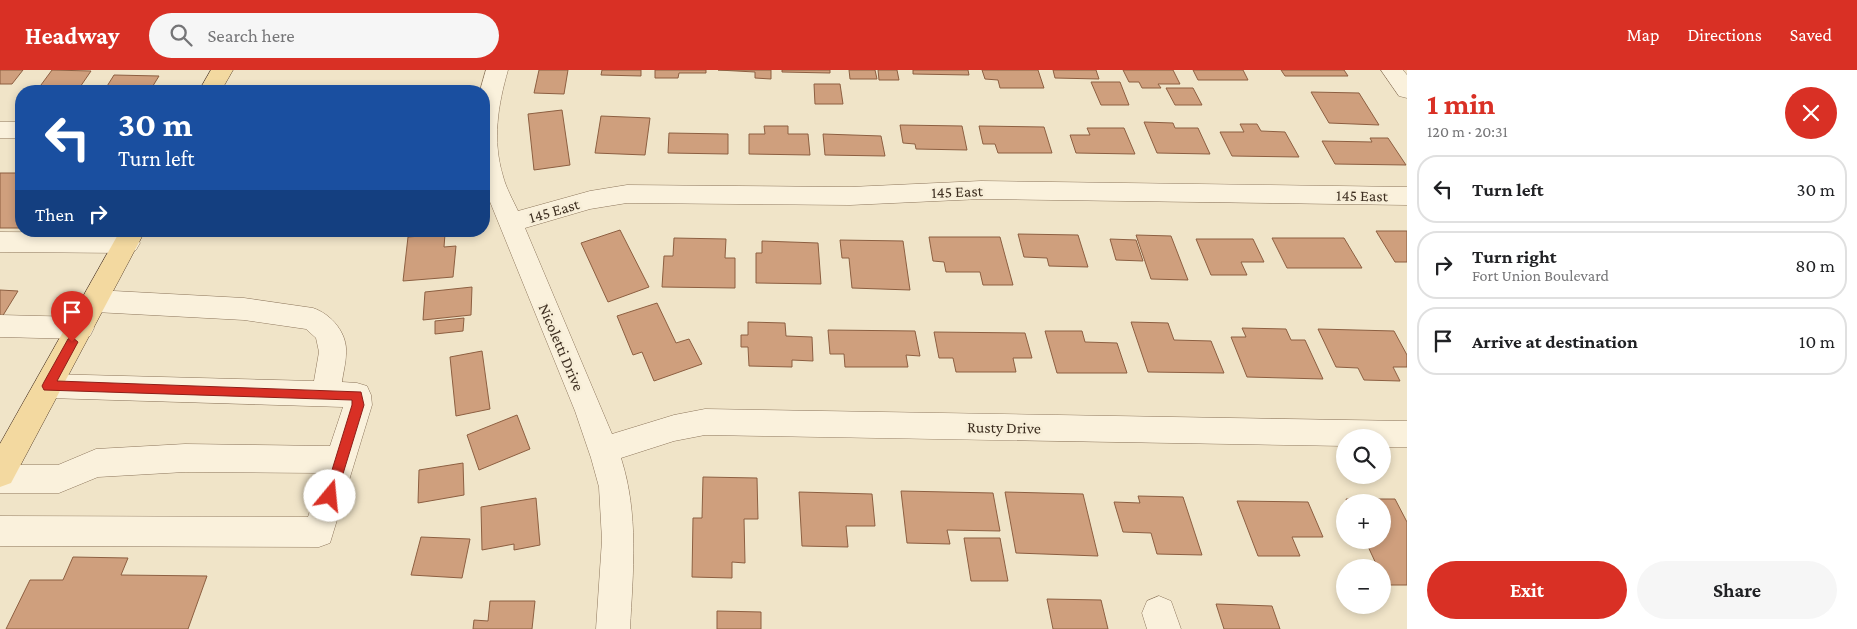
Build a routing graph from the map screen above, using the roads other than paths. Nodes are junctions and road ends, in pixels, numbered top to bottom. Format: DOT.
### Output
graph roads {
  1 [pos="222,70"];
  2 [pos="497,70"];
  3 [pos="1392,70"];
  4 [pos="213,85"];
  5 [pos="1407,91"];
  6 [pos="490,96"];
  7 [pos="0,130"];
  8 [pos="15,130"];
  9 [pos="490,170"];
  10 [pos="1407,196"];
  11 [pos="510,223"];
  12 [pos="130,237"];
  13 [pos="0,242"];
  14 [pos="95,301"];
  15 [pos="0,326"];
  16 [pos="80,328"];
  17 [pos="48,386"];
  18 [pos="326,394"];
  19 [pos="1407,434"];
  20 [pos="604,450"];
  21 [pos="341,460"];
  22 [pos="0,473"];
  23 [pos="0,479"];
  24 [pos="0,531"];
  25 [pos="613,629"];
  1 -- 4 [label="main road"];
  2 -- 6 [label="street, Nicoletti Drive"];
  3 -- 5 [label="street"];
  7 -- 8 [label="street"];
  9 -- 11 [label="street, Nicoletti Drive"];
  10 -- 11 [label="street, 145 East"];
  11 -- 20 [label="street, Nicoletti Drive"];
  12 -- 13 [label="street"];
  12 -- 14 [label="main road"];
  14 -- 16 [label="main road"];
  14 -- 18 [label="street"];
  15 -- 16 [label="street"];
  16 -- 17 [label="main road"];
  17 -- 18 [label="street"];
  17 -- 22 [label="main road"];
  18 -- 21 [label="street"];
  19 -- 20 [label="street, Rusty Drive"];
  20 -- 25 [label="street, Nicoletti Drive"];
  21 -- 23 [label="street"];
  21 -- 24 [label="street"];
}
